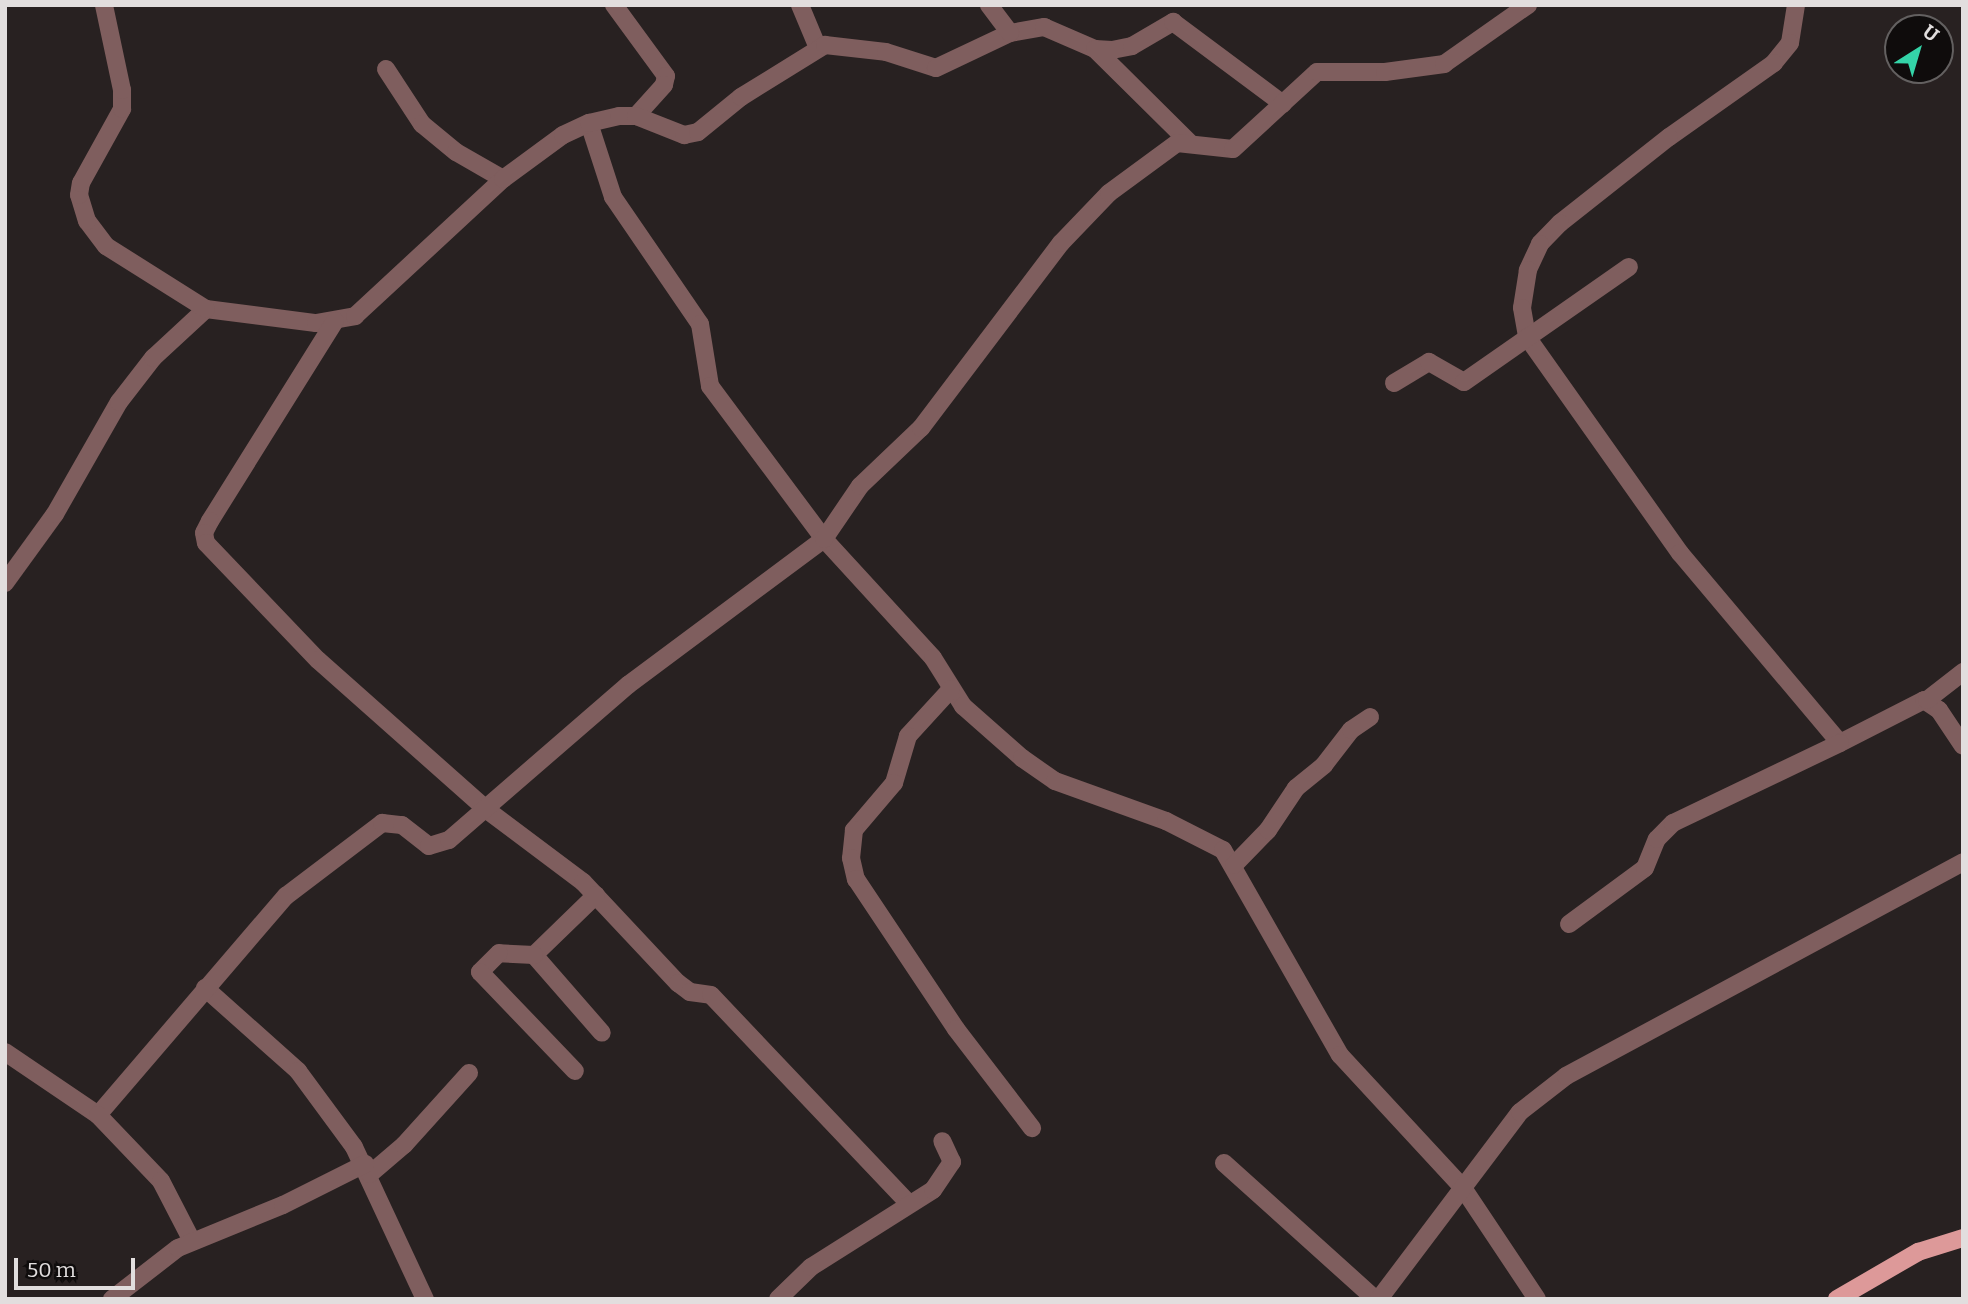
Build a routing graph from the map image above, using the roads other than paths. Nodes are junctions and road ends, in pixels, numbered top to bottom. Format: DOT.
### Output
graph roads {
  1 [pos="614,5"];
  2 [pos="800,5"];
  3 [pos="989,5"];
  4 [pos="1528,5"];
  5 [pos="1796,5"];
  6 [pos="108,8"];
  7 [pos="1010,33"];
  8 [pos="818,48"];
  9 [pos="1095,49"];
  10 [pos="386,69"];
  11 [pos="1283,104"];
  12 [pos="636,116"];
  13 [pos="589,122"];
  14 [pos="1189,142"];
  15 [pos="503,179"];
  16 [pos="1629,267"];
  17 [pos="206,309"];
  18 [pos="335,321"];
  19 [pos="1527,337"];
  20 [pos="1394,383"];
  21 [pos="824,538"];
  22 [pos="5,583"];
  23 [pos="1963,672"];
  24 [pos="951,689"];
  25 [pos="1927,700"];
  26 [pos="1370,717"];
  27 [pos="1840,743"];
  28 [pos="1963,746"];
  29 [pos="487,810"];
  30 [pos="1963,862"];
  31 [pos="1234,865"];
  32 [pos="596,895"];
  33 [pos="1569,924"];
  34 [pos="534,955"];
  35 [pos="205,988"];
  36 [pos="602,1033"];
  37 [pos="5,1052"];
  38 [pos="575,1071"];
  39 [pos="469,1073"];
  40 [pos="98,1115"];
  41 [pos="1032,1128"];
  42 [pos="942,1141"];
  43 [pos="1224,1163"];
  44 [pos="368,1169"];
  45 [pos="1463,1188"];
  46 [pos="909,1204"];
  47 [pos="1963,1238"];
  48 [pos="192,1241"];
  49 [pos="112,1299"];
  50 [pos="425,1299"];
  51 [pos="778,1299"];
  52 [pos="1377,1299"];
  53 [pos="1537,1299"];
  54 [pos="1837,1299"];
  1 -- 12 [label="street"];
  2 -- 8 [label="street"];
  3 -- 7 [label="street"];
  4 -- 11 [label="street"];
  5 -- 19 [label="street"];
  6 -- 17 [label="street"];
  7 -- 8 [label="street"];
  7 -- 9 [label="street"];
  8 -- 12 [label="street"];
  9 -- 11 [label="street"];
  9 -- 14 [label="street"];
  10 -- 15 [label="street"];
  11 -- 14 [label="street"];
  12 -- 13 [label="street"];
  13 -- 15 [label="street"];
  13 -- 21 [label="street"];
  14 -- 21 [label="street"];
  15 -- 18 [label="street"];
  16 -- 19 [label="street"];
  17 -- 18 [label="street"];
  17 -- 22 [label="street"];
  18 -- 29 [label="street"];
  19 -- 20 [label="street"];
  19 -- 27 [label="street"];
  21 -- 24 [label="street"];
  21 -- 29 [label="street"];
  23 -- 25 [label="street"];
  24 -- 31 [label="street"];
  24 -- 41 [label="street"];
  25 -- 27 [label="street"];
  25 -- 28 [label="street"];
  26 -- 31 [label="street"];
  27 -- 33 [label="street"];
  29 -- 32 [label="street"];
  29 -- 35 [label="street"];
  30 -- 45 [label="street"];
  31 -- 45 [label="street"];
  32 -- 34 [label="street"];
  32 -- 46 [label="street"];
  34 -- 36 [label="street"];
  34 -- 38 [label="street"];
  35 -- 40 [label="street"];
  35 -- 44 [label="street"];
  37 -- 40 [label="street"];
  39 -- 44 [label="street"];
  40 -- 48 [label="street"];
  42 -- 46 [label="street"];
  43 -- 52 [label="street"];
  44 -- 48 [label="street"];
  44 -- 50 [label="street"];
  45 -- 52 [label="street"];
  45 -- 53 [label="street"];
  46 -- 51 [label="street"];
  47 -- 54 [label="main road"];
  48 -- 49 [label="street"];
}
